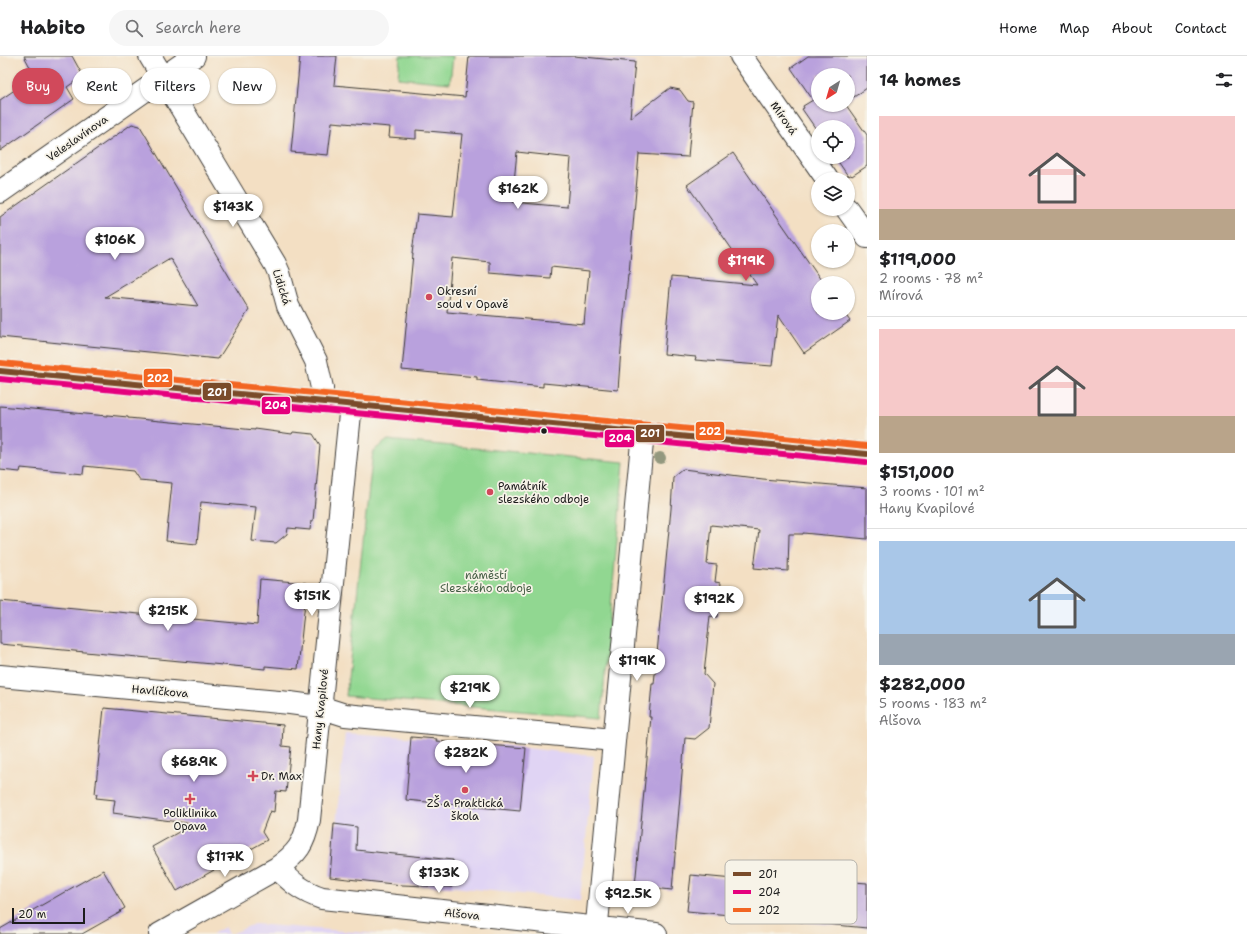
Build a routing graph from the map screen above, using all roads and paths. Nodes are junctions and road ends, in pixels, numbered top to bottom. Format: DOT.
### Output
graph roads {
  1 [pos="150,56"];
  2 [pos="194,56"];
  3 [pos="742,56"];
  4 [pos="157,68"];
  5 [pos="177,68"];
  6 [pos="140,94"];
  7 [pos="179,104"];
  8 [pos="822,172"];
  9 [pos="0,192"];
  10 [pos="852,216"];
  11 [pos="867,238"];
  12 [pos="0,371"];
  13 [pos="322,402"];
  14 [pos="351,404"];
  15 [pos="643,432"];
  16 [pos="867,454"];
  17 [pos="0,676"];
  18 [pos="320,707"];
  19 [pos="614,740"];
  20 [pos="277,868"];
  21 [pos="596,931"];
  22 [pos="160,934"];
  23 [pos="656,934"];
  1 -- 4 [label="street, Lidická"];
  2 -- 5 [label="street, Veleslavínova"];
  3 -- 8 [label="street, Mírová"];
  6 -- 9 [label="street, Veleslavínova"];
  7 -- 13 [label="street, Lidická"];
  10 -- 11 [label="street"];
  12 -- 13 [label="street"];
  13 -- 14 [label="street"];
  14 -- 15 [label="street"];
  14 -- 18 [label="street, Hany Kvapilové"];
  15 -- 16 [label="street"];
  15 -- 19 [label="street"];
  17 -- 18 [label="street, Havlíčkova"];
  18 -- 19 [label="street, Havlíčkova"];
  18 -- 20 [label="street, Hany Kvapilové"];
  19 -- 21 [label="street"];
  20 -- 21 [label="street, Alšova"];
  20 -- 22 [label="street, Hany Kvapilové"];
  21 -- 23 [label="street, Alšova"];
}
